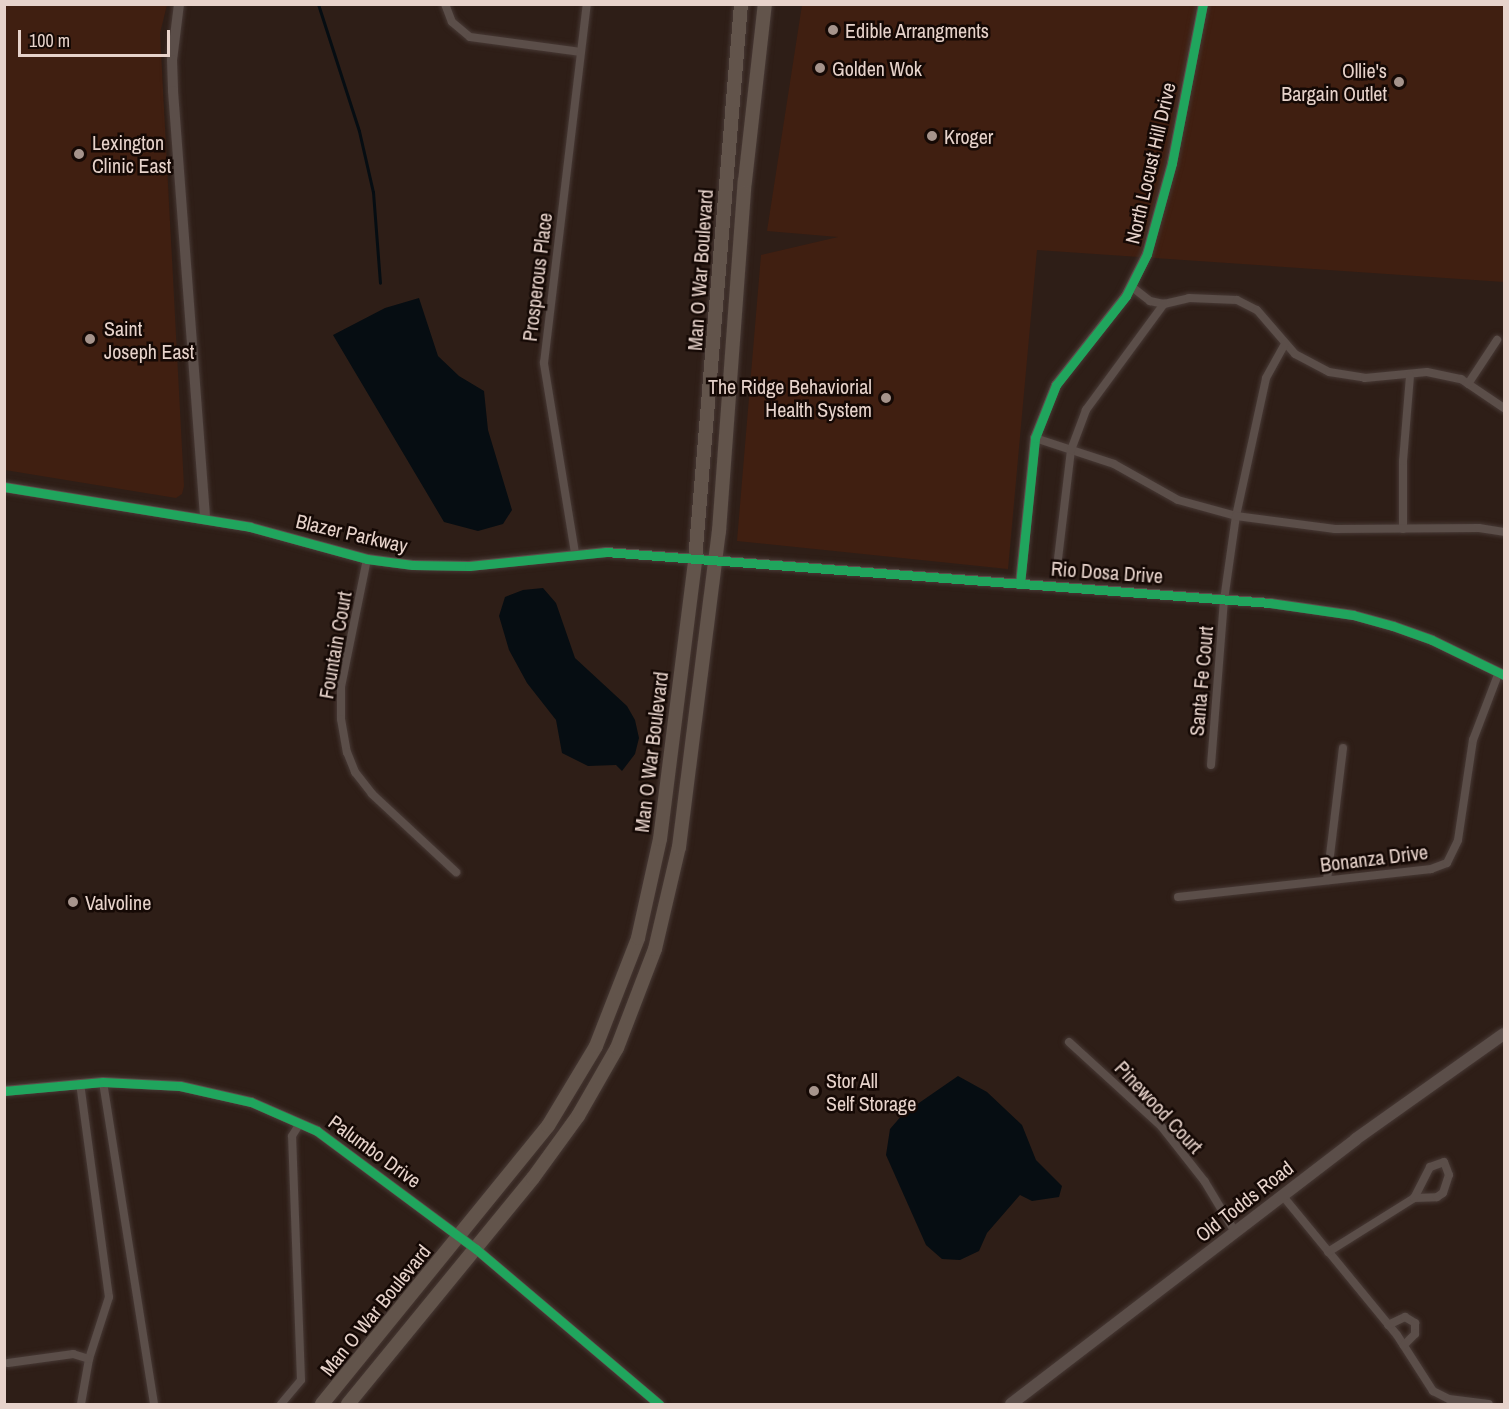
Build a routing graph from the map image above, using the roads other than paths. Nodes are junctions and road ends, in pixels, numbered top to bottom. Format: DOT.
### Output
graph roads {
  1 [pos="179,4"];
  2 [pos="445,4"];
  3 [pos="586,4"];
  4 [pos="741,4"];
  5 [pos="765,4"];
  6 [pos="1203,4"];
  7 [pos="581,52"];
  8 [pos="1132,287"];
  9 [pos="1164,304"];
  10 [pos="1497,340"];
  11 [pos="1285,344"];
  12 [pos="1410,375"];
  13 [pos="1468,384"];
  14 [pos="1504,408"];
  15 [pos="1035,438"];
  16 [pos="1071,450"];
  17 [pos="4,487"];
  18 [pos="1236,516"];
  19 [pos="205,519"];
  20 [pos="1403,529"];
  21 [pos="1504,531"];
  22 [pos="575,553"];
  23 [pos="367,559"];
  24 [pos="1058,559"];
  25 [pos="694,560"];
  26 [pos="715,561"];
  27 [pos="1020,584"];
  28 [pos="1224,600"];
  29 [pos="1502,673"];
  30 [pos="1343,748"];
  31 [pos="1211,765"];
  32 [pos="456,872"];
  33 [pos="1327,880"];
  34 [pos="1178,897"];
  35 [pos="1504,1034"];
  36 [pos="1069,1042"];
  37 [pos="103,1082"];
  38 [pos="80,1083"];
  39 [pos="4,1091"];
  40 [pos="300,1123"];
  41 [pos="1282,1195"];
  42 [pos="1414,1198"];
  43 [pos="1235,1232"];
  44 [pos="460,1237"];
  45 [pos="476,1249"];
  46 [pos="1328,1252"];
  47 [pos="1388,1325"];
  48 [pos="1404,1345"];
  49 [pos="89,1359"];
  50 [pos="8,1363"];
  51 [pos="81,1404"];
  52 [pos="154,1404"];
  53 [pos="281,1404"];
  54 [pos="322,1404"];
  55 [pos="348,1404"];
  56 [pos="659,1404"];
  57 [pos="1011,1404"];
  58 [pos="1489,1404"];
  1 -- 19 [label="street"];
  2 -- 7 [label="street"];
  3 -- 7 [label="street, Prosperous Place"];
  4 -- 25 [label="main road, Man O War Boulevard"];
  5 -- 26 [label="main road, Man O War Boulevard"];
  6 -- 8 [label="street, North Locust Hill Drive"];
  7 -- 22 [label="street, Prosperous Place"];
  8 -- 9 [label="street"];
  8 -- 15 [label="street, North Locust Hill Drive"];
  9 -- 11 [label="street"];
  9 -- 16 [label="street"];
  10 -- 13 [label="street"];
  11 -- 12 [label="street"];
  11 -- 18 [label="street, Santa Fe Court"];
  12 -- 13 [label="street"];
  12 -- 20 [label="street"];
  13 -- 14 [label="street"];
  15 -- 16 [label="street"];
  15 -- 27 [label="street, North Locust Hill Drive"];
  16 -- 18 [label="street"];
  16 -- 24 [label="street"];
  17 -- 19 [label="street, Blazer Parkway"];
  18 -- 20 [label="street"];
  18 -- 28 [label="street, Santa Fe Court"];
  19 -- 23 [label="street, Blazer Parkway"];
  20 -- 21 [label="street"];
  22 -- 23 [label="street, Blazer Parkway"];
  22 -- 25 [label="street, Blazer Parkway"];
  23 -- 32 [label="street, Fountain Court"];
  25 -- 26 [label="street, Rio Dosa Drive"];
  25 -- 44 [label="main road, Man O War Boulevard"];
  26 -- 27 [label="street, Rio Dosa Drive"];
  26 -- 45 [label="main road, Man O War Boulevard"];
  27 -- 28 [label="street, Rio Dosa Drive"];
  28 -- 29 [label="street, Rio Dosa Drive"];
  28 -- 31 [label="street, Santa Fe Court"];
  29 -- 33 [label="street, Bonanza Drive"];
  30 -- 33 [label="street"];
  33 -- 34 [label="street, Bonanza Drive"];
  35 -- 41 [label="main road, Old Todds Road"];
  36 -- 43 [label="street, Pinewood Court"];
  37 -- 38 [label="street, Palumbo Drive"];
  37 -- 40 [label="street, Palumbo Drive"];
  37 -- 52 [label="street"];
  38 -- 39 [label="street, Palumbo Drive"];
  38 -- 49 [label="street"];
  40 -- 44 [label="street, Palumbo Drive"];
  40 -- 53 [label="street"];
  41 -- 43 [label="main road, Old Todds Road"];
  41 -- 46 [label="street"];
  42 -- 42 [label="street"];
  42 -- 46 [label="street"];
  43 -- 57 [label="main road, Old Todds Road"];
  44 -- 45 [label="street, Palumbo Drive"];
  44 -- 54 [label="main road, Man O War Boulevard"];
  45 -- 55 [label="main road, Man O War Boulevard"];
  45 -- 56 [label="street, Palumbo Drive"];
  46 -- 47 [label="street"];
  47 -- 48 [label="street"];
  47 -- 48 [label="street"];
  48 -- 58 [label="street"];
  49 -- 50 [label="street"];
  49 -- 51 [label="street"];
}
